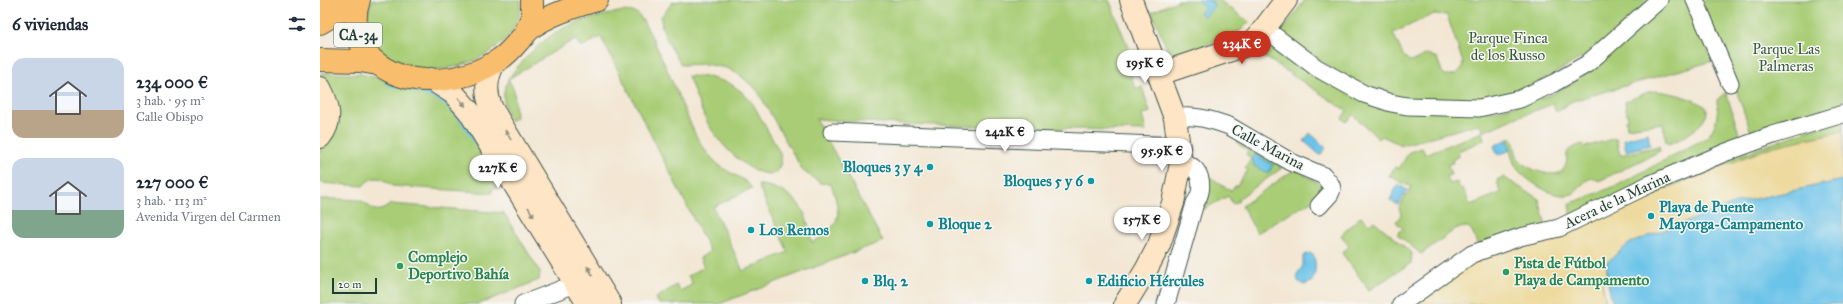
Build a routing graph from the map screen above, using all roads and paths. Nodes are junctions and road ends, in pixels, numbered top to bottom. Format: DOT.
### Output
graph roads {
  1 [pos="328,0"];
  2 [pos="354,0"];
  3 [pos="359,0"];
  4 [pos="532,0"];
  5 [pos="597,0"];
  6 [pos="1131,0"];
  7 [pos="1286,0"];
  8 [pos="1659,0"];
  9 [pos="1695,0"];
  10 [pos="320,6"];
  11 [pos="320,23"];
  12 [pos="1264,28"];
  13 [pos="524,36"];
  14 [pos="320,60"];
  15 [pos="494,63"];
  16 [pos="378,64"];
  17 [pos="1159,74"];
  18 [pos="431,79"];
  19 [pos="1730,83"];
  20 [pos="320,88"];
  21 [pos="1843,114"];
  22 [pos="1175,118"];
  23 [pos="832,132"];
  24 [pos="320,137"];
  25 [pos="1180,154"];
  26 [pos="1178,186"];
  27 [pos="1195,203"];
  28 [pos="1319,206"];
  29 [pos="576,284"];
  30 [pos="523,304"];
  31 [pos="588,304"];
  32 [pos="610,304"];
  33 [pos="1125,304"];
  34 [pos="1166,304"];
  35 [pos="1401,304"];
  1 -- 10 [label="highway"];
  2 -- 11 [label="highway, CA-34"];
  3 -- 16 [label="highway, CA-34"];
  4 -- 13 [label="highway, CA-34"];
  5 -- 13 [label="highway, CA-34"];
  6 -- 17 [label="street"];
  7 -- 12 [label="street"];
  8 -- 12 [label="street"];
  9 -- 19 [label="street"];
  12 -- 17 [label="street"];
  13 -- 15 [label="highway, CA-34"];
  14 -- 16 [label="highway, CA-34"];
  15 -- 18 [label="highway, CA-34"];
  32 -- 15 [label="street, one-way"];
  16 -- 18 [label="highway, CA-34"];
  17 -- 22 [label="street"];
  18 -- 29 [label="street, one-way"];
  20 -- 24 [label="street"];
  21 -- 35 [label="street, Acera de la Marina"];
  22 -- 25 [label="street"];
  22 -- 28 [label="street, Calle Marina"];
  23 -- 25 [label="street"];
  25 -- 26 [label="street"];
  25 -- 27 [label="street"];
  26 -- 27 [label="street"];
  26 -- 33 [label="street"];
  27 -- 34 [label="street"];
  29 -- 30 [label="street"];
  29 -- 31 [label="street"];
}
